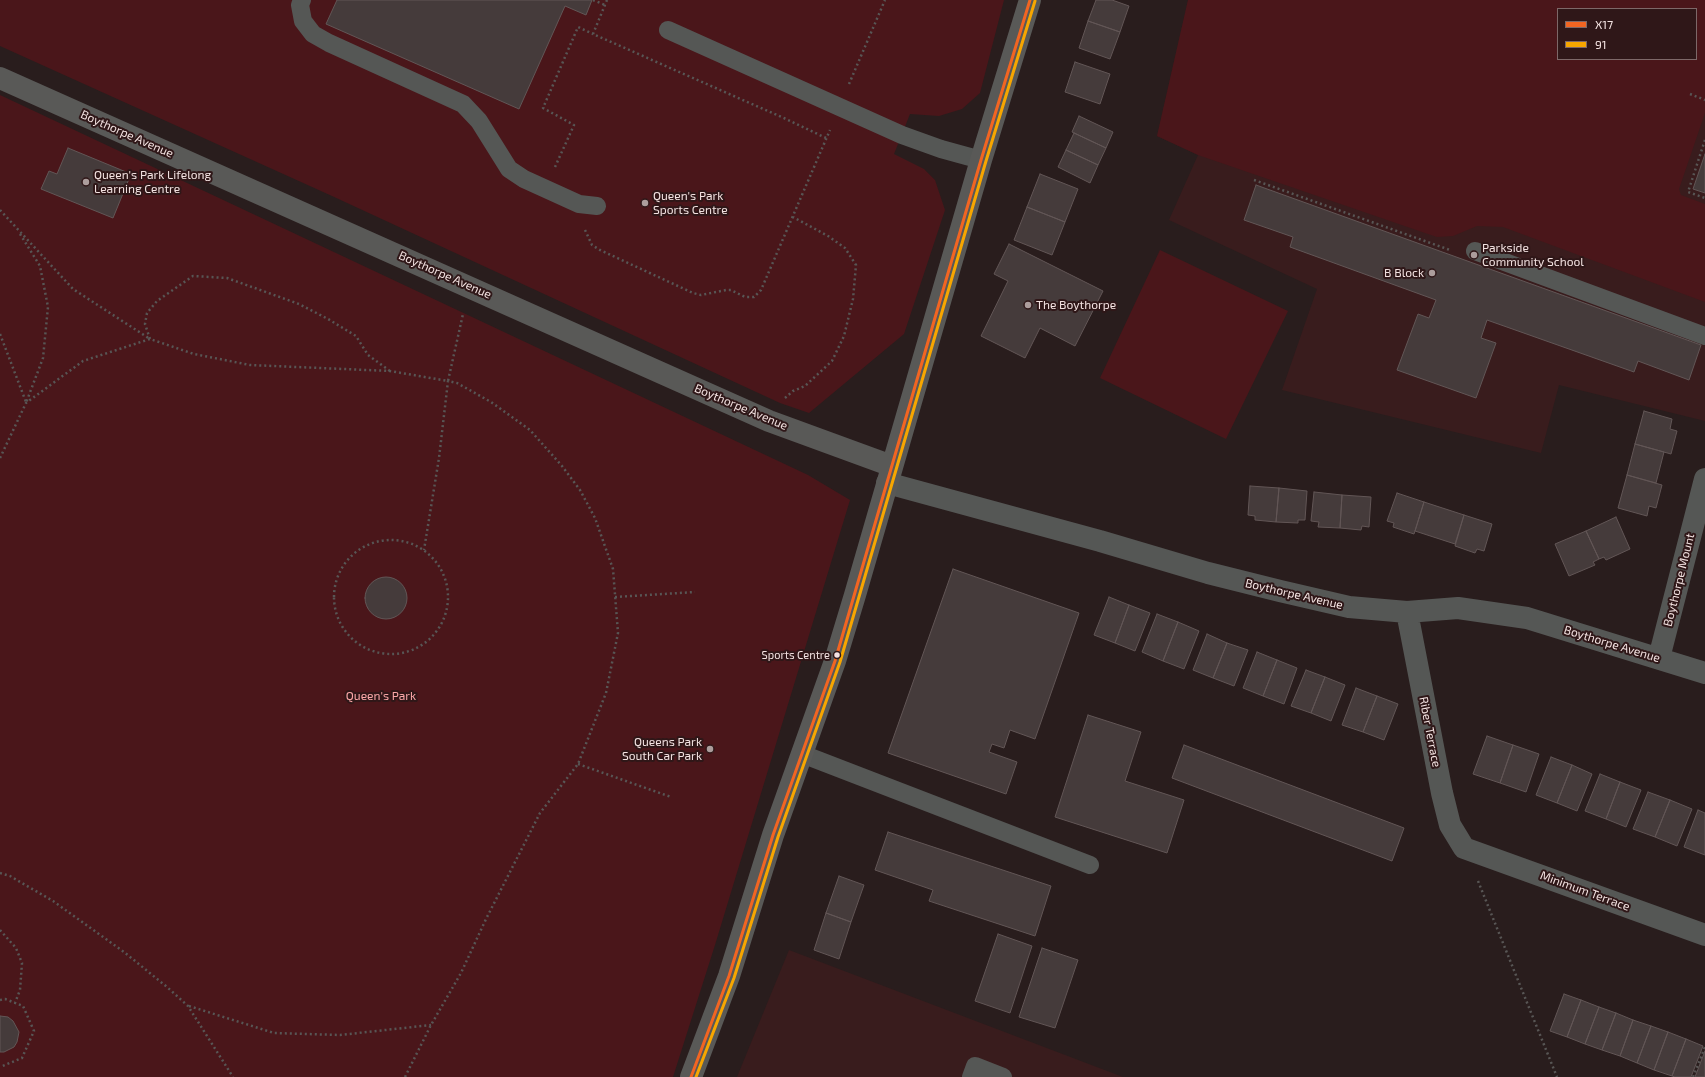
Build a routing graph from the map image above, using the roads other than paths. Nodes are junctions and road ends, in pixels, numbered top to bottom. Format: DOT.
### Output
graph roads {
  1 [pos="302,0"];
  2 [pos="1030,0"];
  3 [pos="668,30"];
  4 [pos="0,78"];
  5 [pos="981,160"];
  6 [pos="596,206"];
  7 [pos="1475,251"];
  8 [pos="1705,336"];
  9 [pos="890,475"];
  10 [pos="1705,479"];
  11 [pos="1407,612"];
  12 [pos="1659,658"];
  13 [pos="1705,673"];
  14 [pos="802,754"];
  15 [pos="1464,848"];
  16 [pos="1090,865"];
  17 [pos="1705,935"];
  18 [pos="691,1077"];
  19 [pos="971,1077"];
  20 [pos="1002,1077"];
  1 -- 6 [label="lane"];
  2 -- 5 [label="street"];
  3 -- 5 [label="lane"];
  4 -- 9 [label="street, Boythorpe Avenue"];
  5 -- 9 [label="street"];
  7 -- 8 [label="lane"];
  9 -- 11 [label="street, Boythorpe Avenue"];
  9 -- 14 [label="street"];
  10 -- 12 [label="street, Boythorpe Mount"];
  11 -- 12 [label="street, Boythorpe Avenue"];
  11 -- 15 [label="street, Riber Terrace"];
  12 -- 13 [label="street, Boythorpe Avenue"];
  14 -- 16 [label="lane"];
  14 -- 18 [label="street"];
  15 -- 17 [label="street, Minimum Terrace"];
  19 -- 20 [label="lane"];
}
